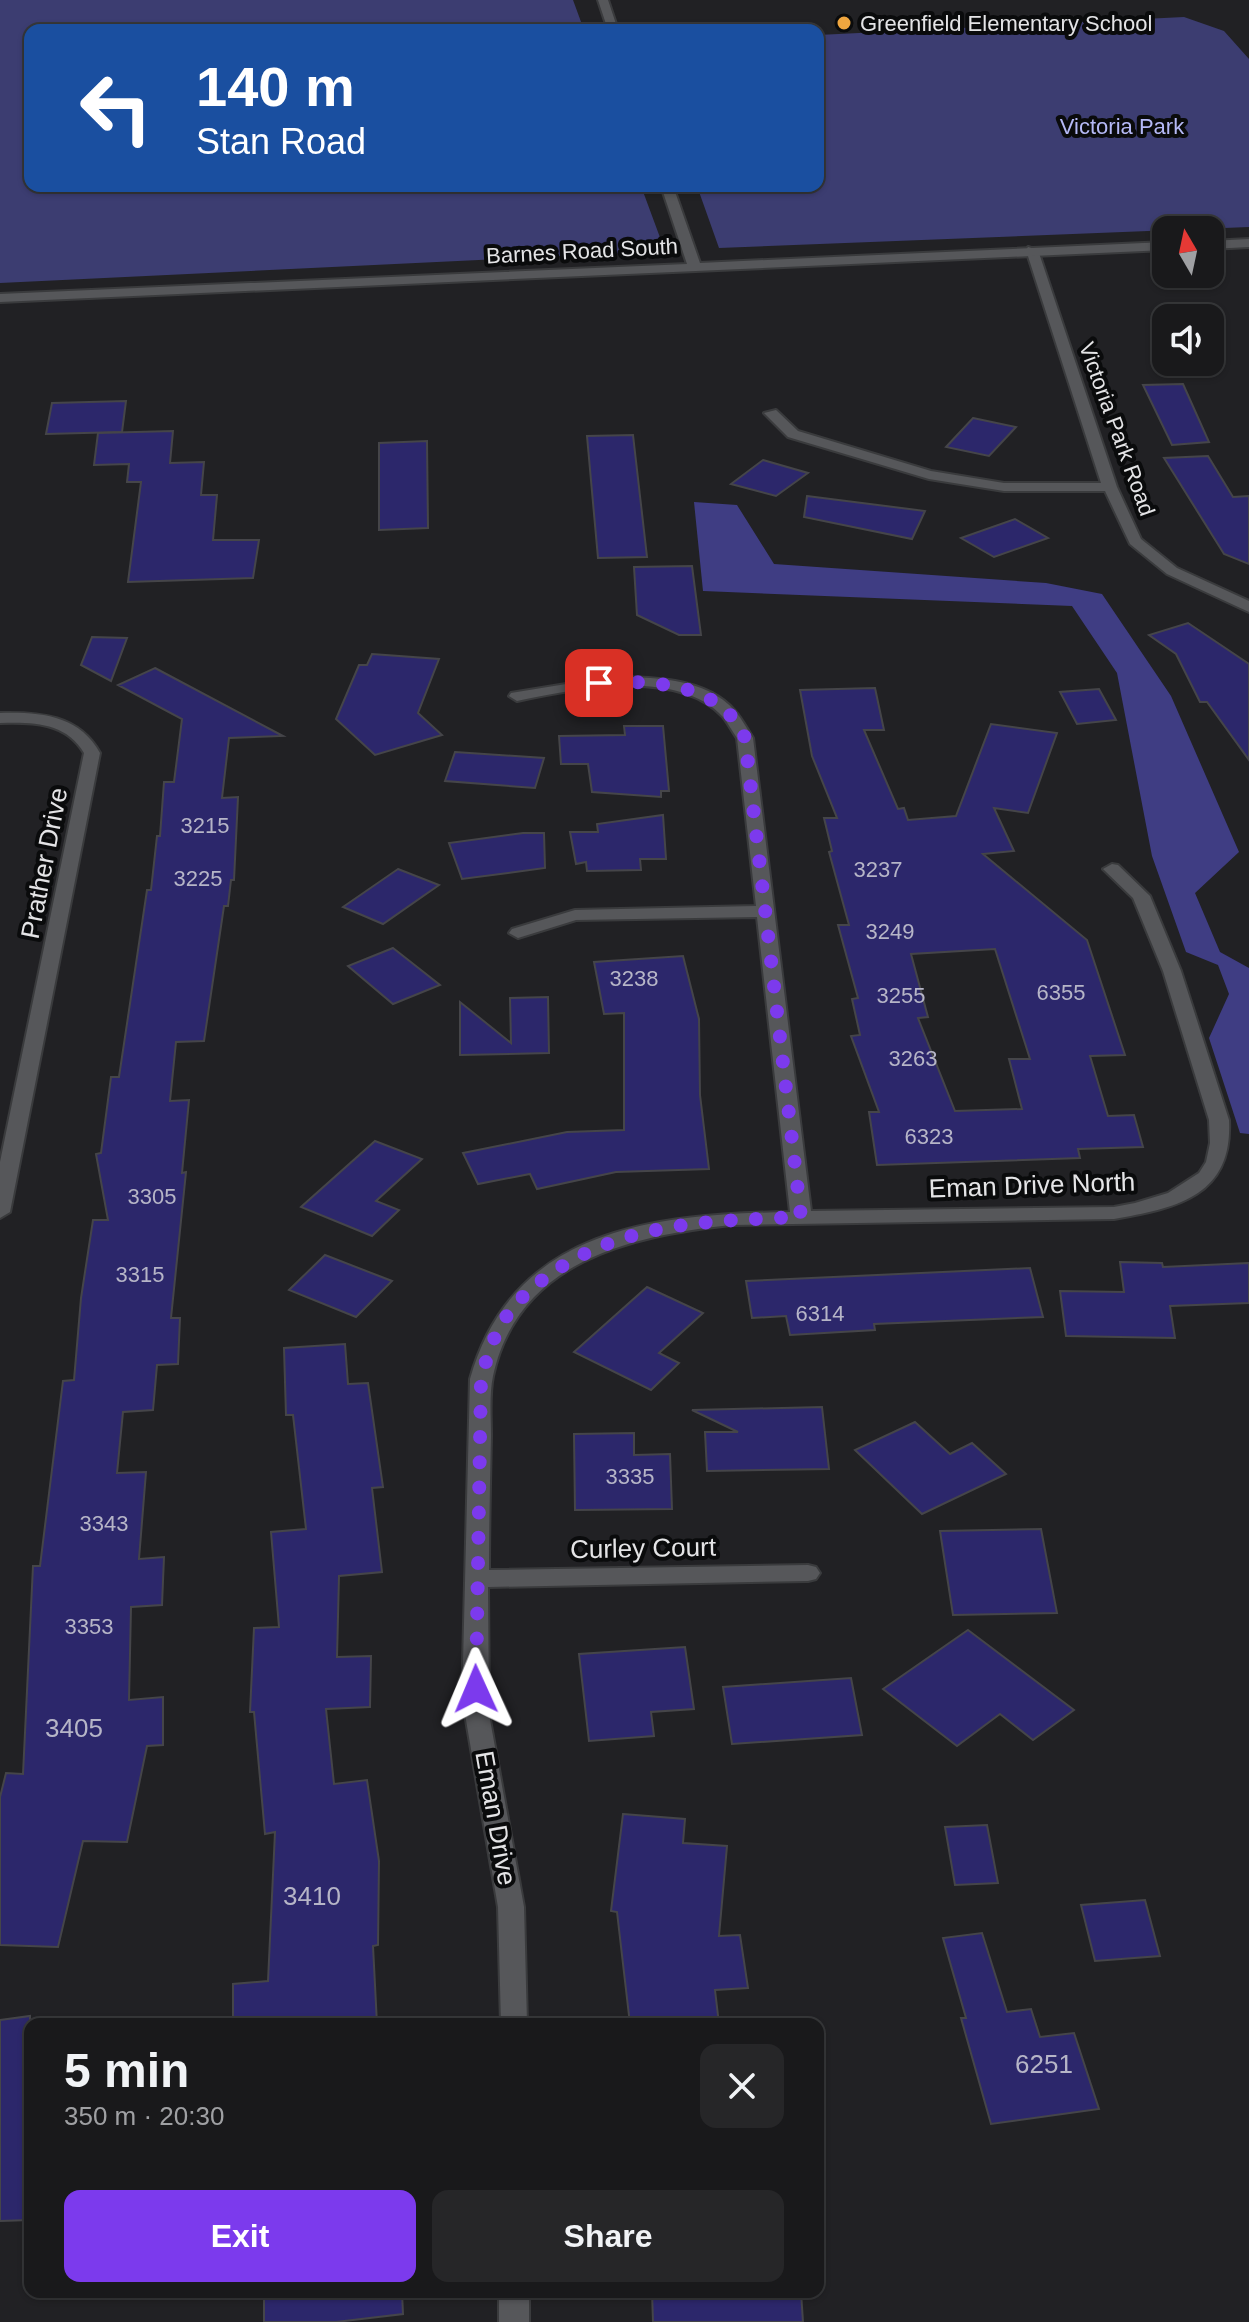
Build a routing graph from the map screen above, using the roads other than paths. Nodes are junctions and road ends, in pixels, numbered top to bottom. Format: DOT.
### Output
graph roads {
  1 [pos="603,0"];
  2 [pos="611,24"];
  3 [pos="669,192"];
  4 [pos="1249,243"];
  5 [pos="1224,244"];
  6 [pos="1152,246"];
  7 [pos="1032,250"];
  8 [pos="694,265"];
  9 [pos="0,298"];
  10 [pos="771,413"];
  11 [pos="1110,487"];
  12 [pos="1249,607"];
  13 [pos="517,696"];
  14 [pos="0,718"];
  15 [pos="1112,869"];
  16 [pos="764,911"];
  17 [pos="518,933"];
  18 [pos="0,1212"];
  19 [pos="801,1217"];
  20 [pos="808,1573"];
  21 [pos="479,1579"];
  22 [pos="514,2018"];
  23 [pos="514,2298"];
  24 [pos="514,2322"];
  1 -- 2 [label="street"];
  3 -- 8 [label="street"];
  4 -- 5 [label="street"];
  6 -- 7 [label="street, Barnes Road South"];
  7 -- 8 [label="street, Barnes Road South"];
  7 -- 11 [label="street, Victoria Park Road"];
  8 -- 9 [label="street, Barnes Road South"];
  10 -- 11 [label="street"];
  11 -- 12 [label="street, Victoria Park Road"];
  13 -- 16 [label="street"];
  14 -- 18 [label="street, Prather Drive"];
  15 -- 19 [label="street, Eman Drive North"];
  16 -- 17 [label="street"];
  16 -- 19 [label="street"];
  19 -- 21 [label="street, Eman Drive"];
  20 -- 21 [label="street, Curley Court"];
  21 -- 22 [label="street, Eman Drive"];
  23 -- 24 [label="street"];
}
